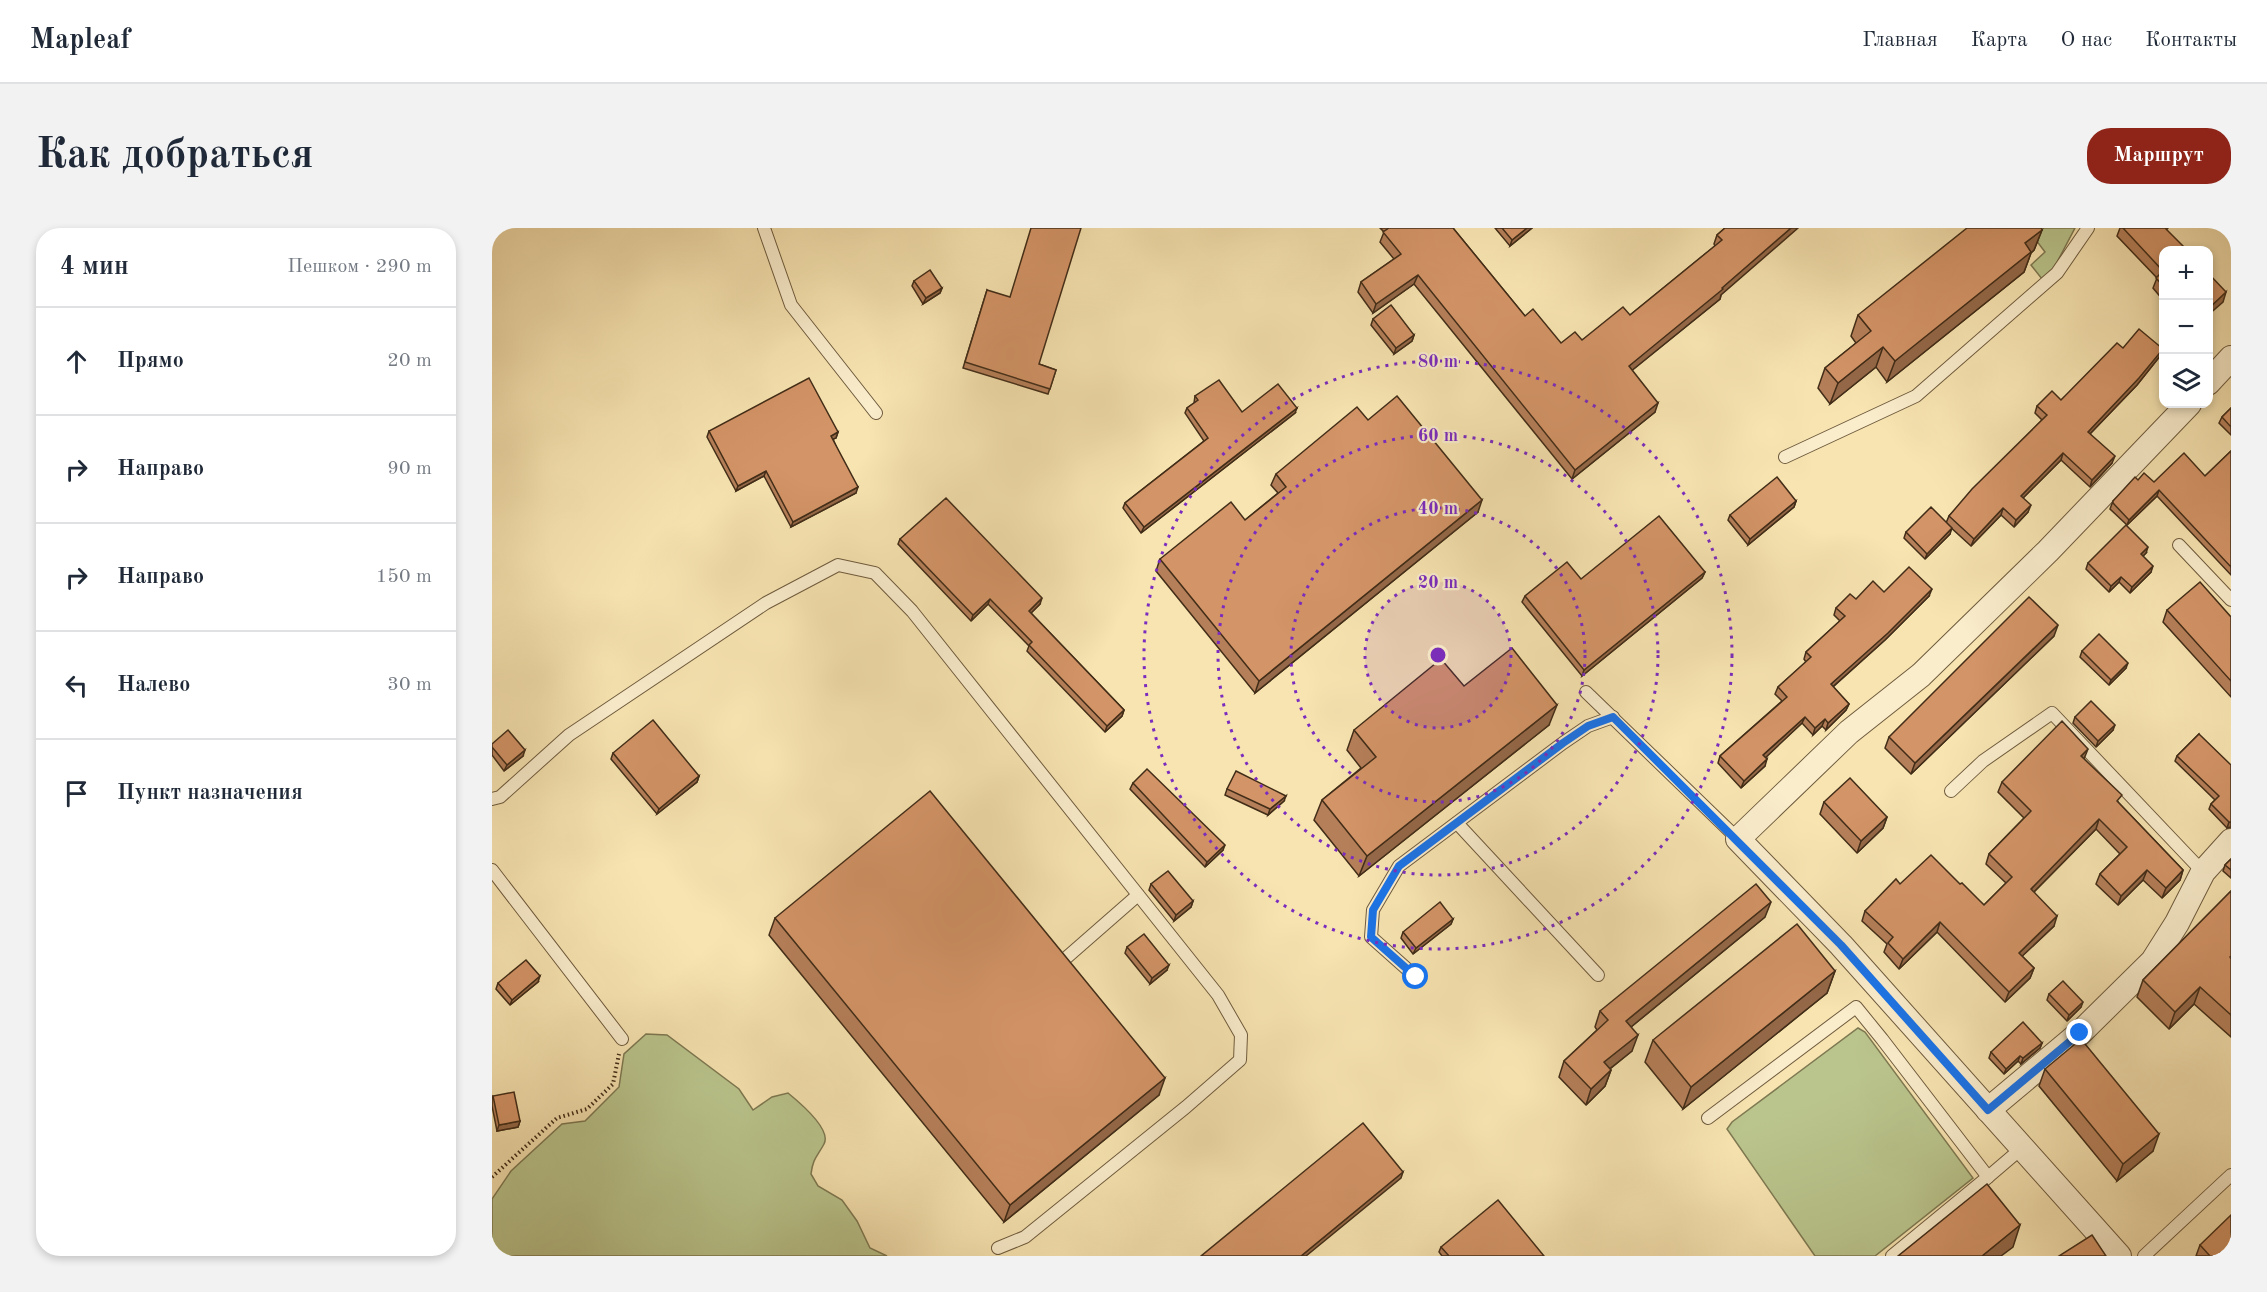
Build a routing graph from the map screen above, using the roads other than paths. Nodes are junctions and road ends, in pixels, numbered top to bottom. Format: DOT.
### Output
graph roads {
  1 [pos="764,228"];
  2 [pos="2088,228"];
  3 [pos="2231,358"];
  4 [pos="2213,378"];
  5 [pos="2185,408"];
  6 [pos="876,412"];
  7 [pos="1785,456"];
  8 [pos="2179,545"];
  9 [pos="2231,600"];
  10 [pos="1586,692"];
  11 [pos="1613,717"];
  12 [pos="1951,790"];
  13 [pos="492,799"];
  14 [pos="1456,823"];
  15 [pos="1738,839"];
  16 [pos="2231,841"];
  17 [pos="492,870"];
  18 [pos="2203,872"];
  19 [pos="1138,895"];
  20 [pos="1066,958"];
  21 [pos="1598,975"];
  22 [pos="1416,977"];
  23 [pos="622,1039"];
  24 [pos="1988,1110"];
  25 [pos="1708,1119"];
  26 [pos="2022,1148"];
  27 [pos="2231,1175"];
  28 [pos="1988,1177"];
  29 [pos="998,1248"];
  30 [pos="1892,1256"];
  31 [pos="2119,1256"];
  32 [pos="2144,1256"];
  1 -- 6 [label="lane"];
  2 -- 7 [label="lane"];
  3 -- 4 [label="street"];
  5 -- 15 [label="street"];
  8 -- 9 [label="lane"];
  10 -- 11 [label="lane"];
  11 -- 14 [label="lane"];
  11 -- 15 [label="lane"];
  12 -- 18 [label="lane"];
  13 -- 19 [label="lane"];
  14 -- 21 [label="lane"];
  14 -- 22 [label="lane"];
  15 -- 24 [label="street"];
  16 -- 18 [label="street"];
  17 -- 23 [label="lane"];
  18 -- 24 [label="street"];
  19 -- 20 [label="lane"];
  19 -- 29 [label="lane"];
  24 -- 26 [label="street"];
  25 -- 28 [label="lane"];
  26 -- 28 [label="lane"];
  26 -- 31 [label="street"];
  27 -- 32 [label="lane"];
  28 -- 30 [label="lane"];
}
